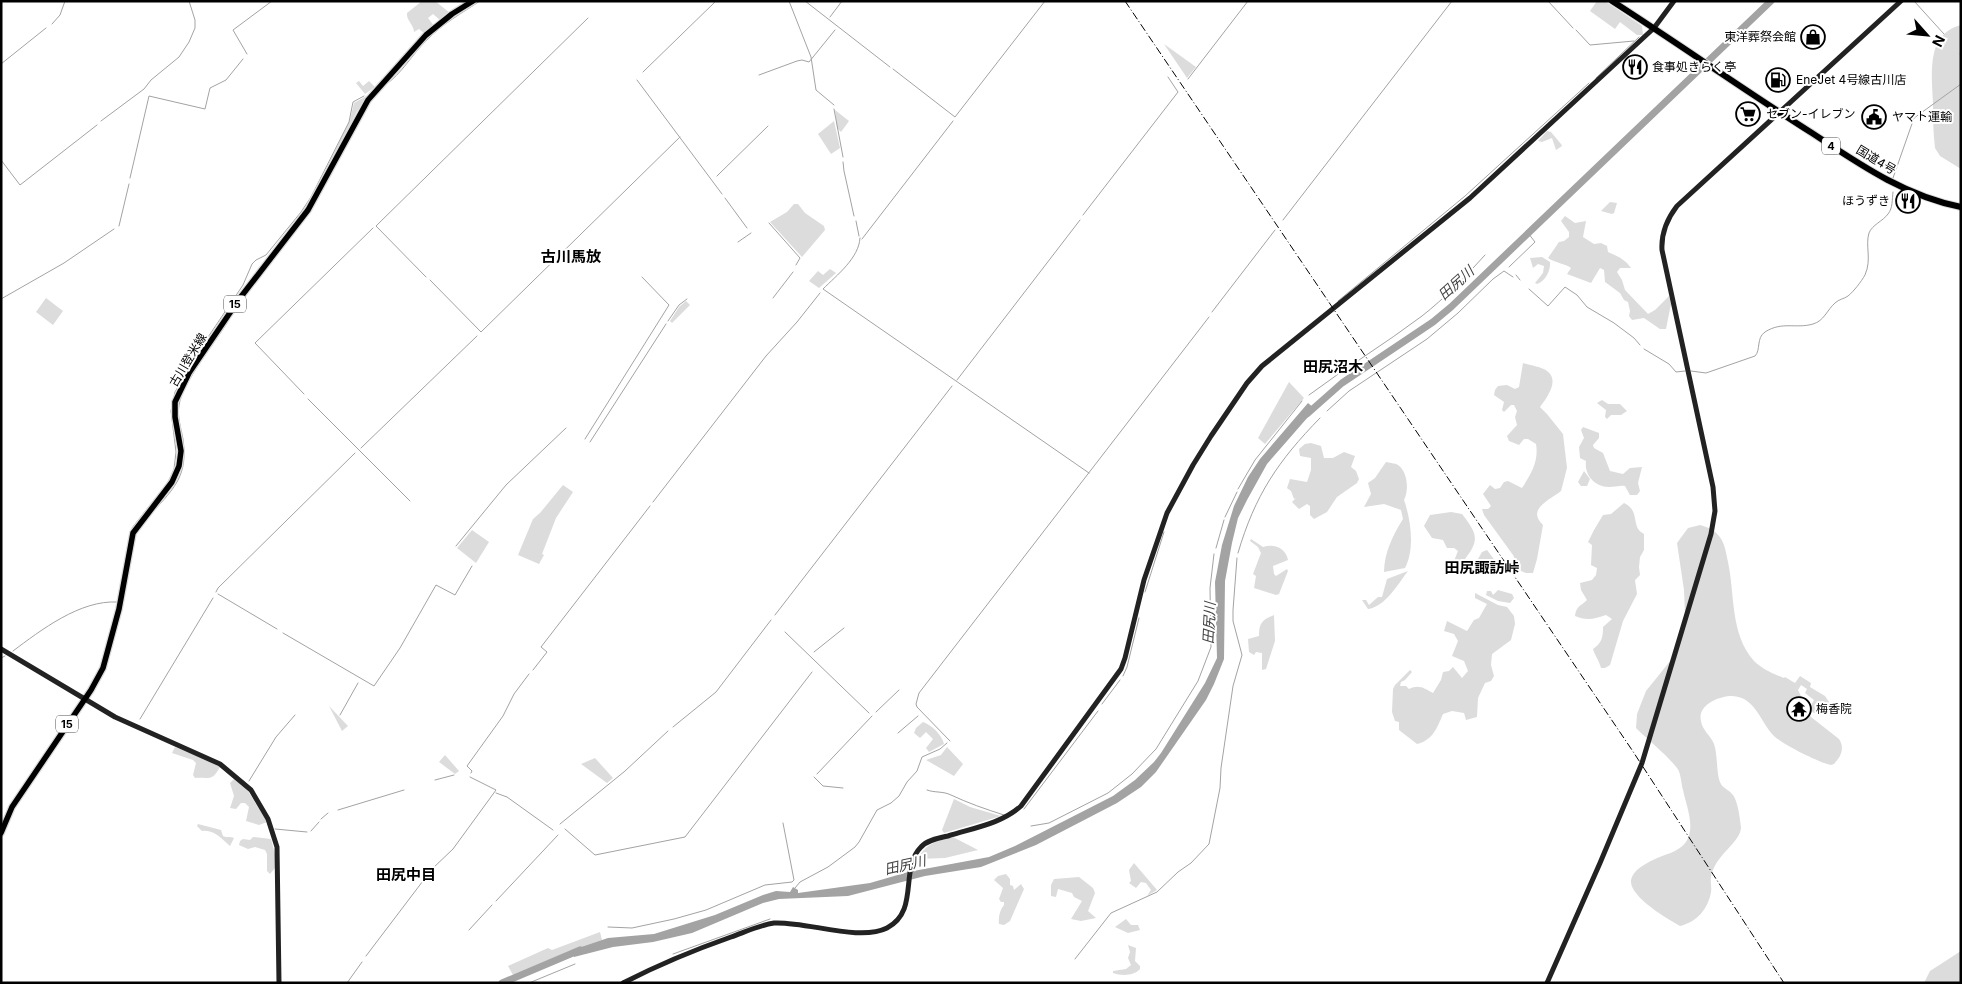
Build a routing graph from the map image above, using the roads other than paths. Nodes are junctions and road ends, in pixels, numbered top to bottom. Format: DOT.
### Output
graph roads {
  1 [pos="473,1"];
  2 [pos="1612,1"];
  3 [pos="1674,1"];
  4 [pos="1901,1"];
  5 [pos="1654,28"];
  6 [pos="1778,112"];
  7 [pos="1961,207"];
  8 [pos="1,649"];
  9 [pos="85,699"];
  10 [pos="1,833"];
  11 [pos="279,983"];
  12 [pos="623,983"];
  13 [pos="1547,983"];
  1 -- 9 [label="main road, 古川登米線 / 15"];
  2 -- 5 [label="highway, 国道4号 / 4"];
  3 -- 5 [label="street"];
  4 -- 6 [label="street"];
  5 -- 6 [label="highway, 国道4号 / 4"];
  5 -- 12 [label="street"];
  6 -- 7 [label="highway, 国道4号 / 4"];
  6 -- 13 [label="street"];
  8 -- 9 [label="street"];
  9 -- 10 [label="main road, 古川登米線 / 15"];
  9 -- 11 [label="street"];
}
